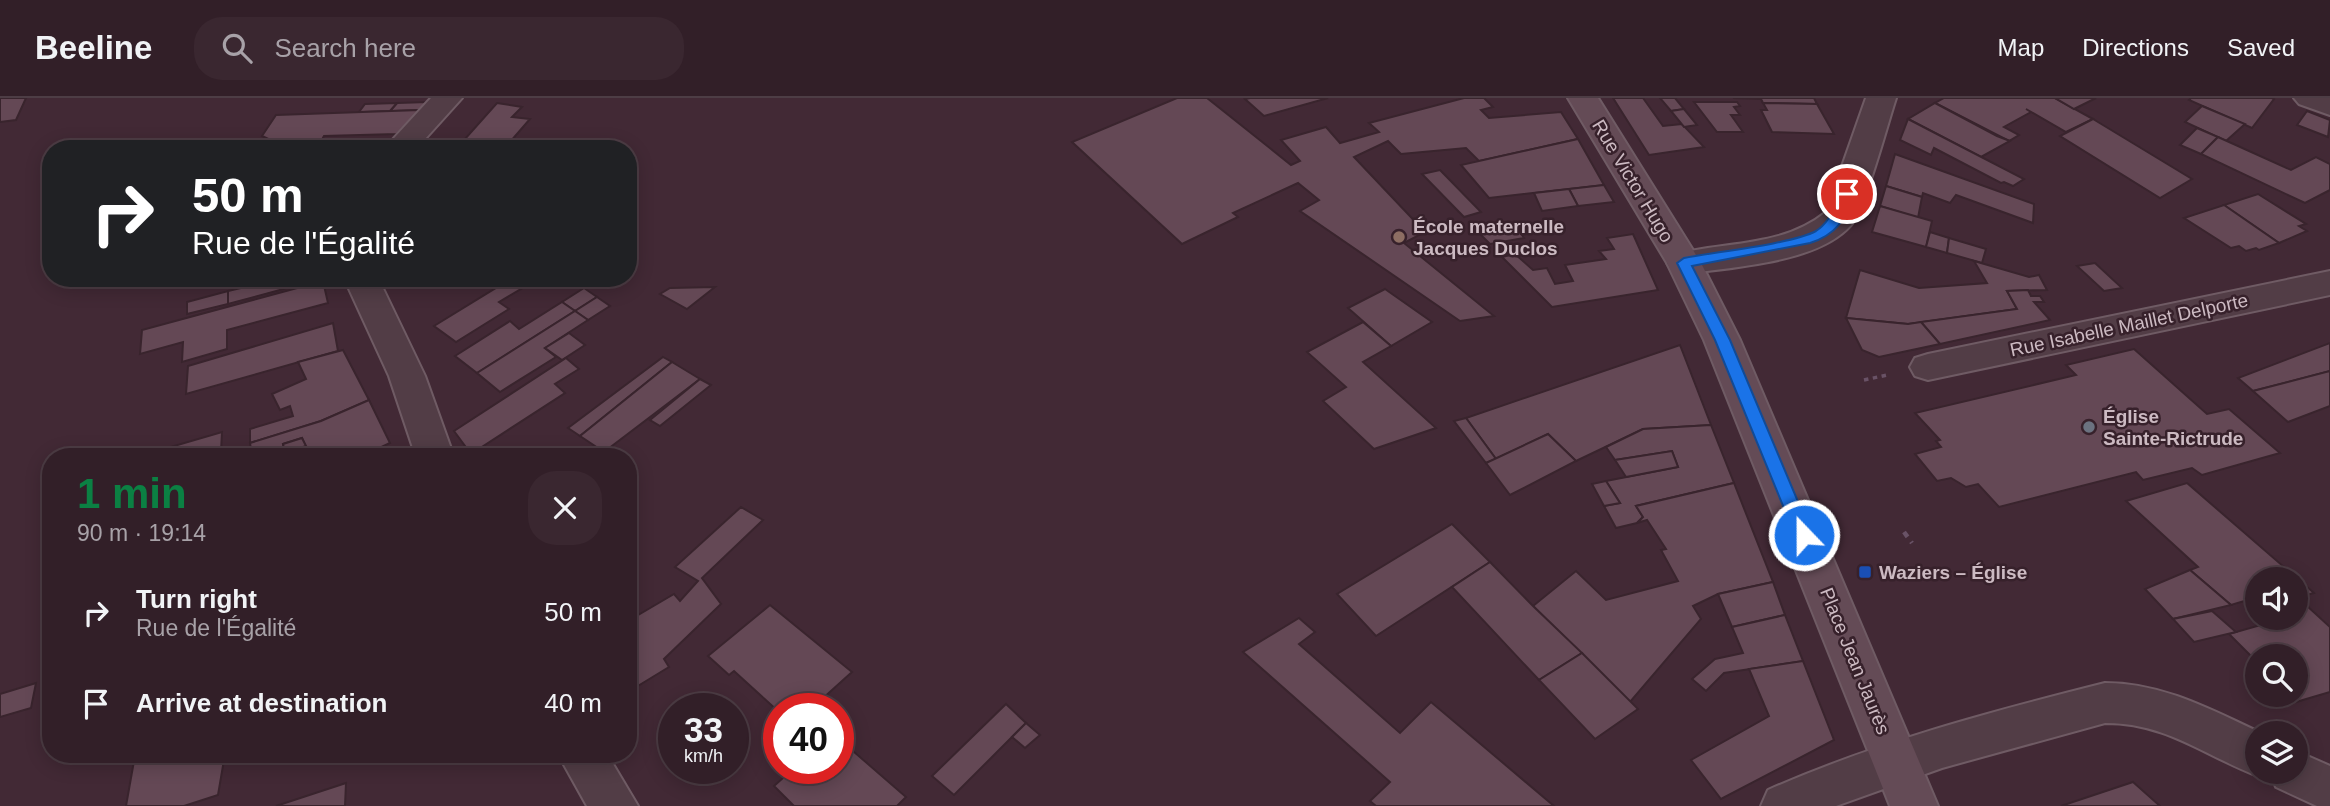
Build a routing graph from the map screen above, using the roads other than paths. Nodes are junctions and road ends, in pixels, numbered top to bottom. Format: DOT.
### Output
graph roads {
  1 [pos="447,98"];
  2 [pos="1583,98"];
  3 [pos="1881,98"];
  4 [pos="2309,98"];
  5 [pos="2330,106"];
  6 [pos="407,140"];
  7 [pos="1684,263"];
  8 [pos="2330,283"];
  9 [pos="365,287"];
  10 [pos="1928,367"];
  11 [pos="432,448"];
  12 [pos="2245,749"];
  13 [pos="1897,761"];
  14 [pos="587,763"];
  15 [pos="2308,779"];
  16 [pos="2330,789"];
  17 [pos="614,806"];
  18 [pos="1785,806"];
  19 [pos="1914,806"];
  1 -- 6 [label="street"];
  2 -- 7 [label="street, Rue Victor Hugo"];
  3 -- 7 [label="street"];
  4 -- 5 [label="street"];
  7 -- 13 [label="street, Place Jean Jaurès"];
  8 -- 10 [label="street, Rue Isabelle Maillet Delporte"];
  9 -- 11 [label="street"];
  12 -- 13 [label="street"];
  13 -- 18 [label="street"];
  13 -- 19 [label="street, Place Jean Jaurès"];
  14 -- 17 [label="street"];
  15 -- 16 [label="street"];
}
